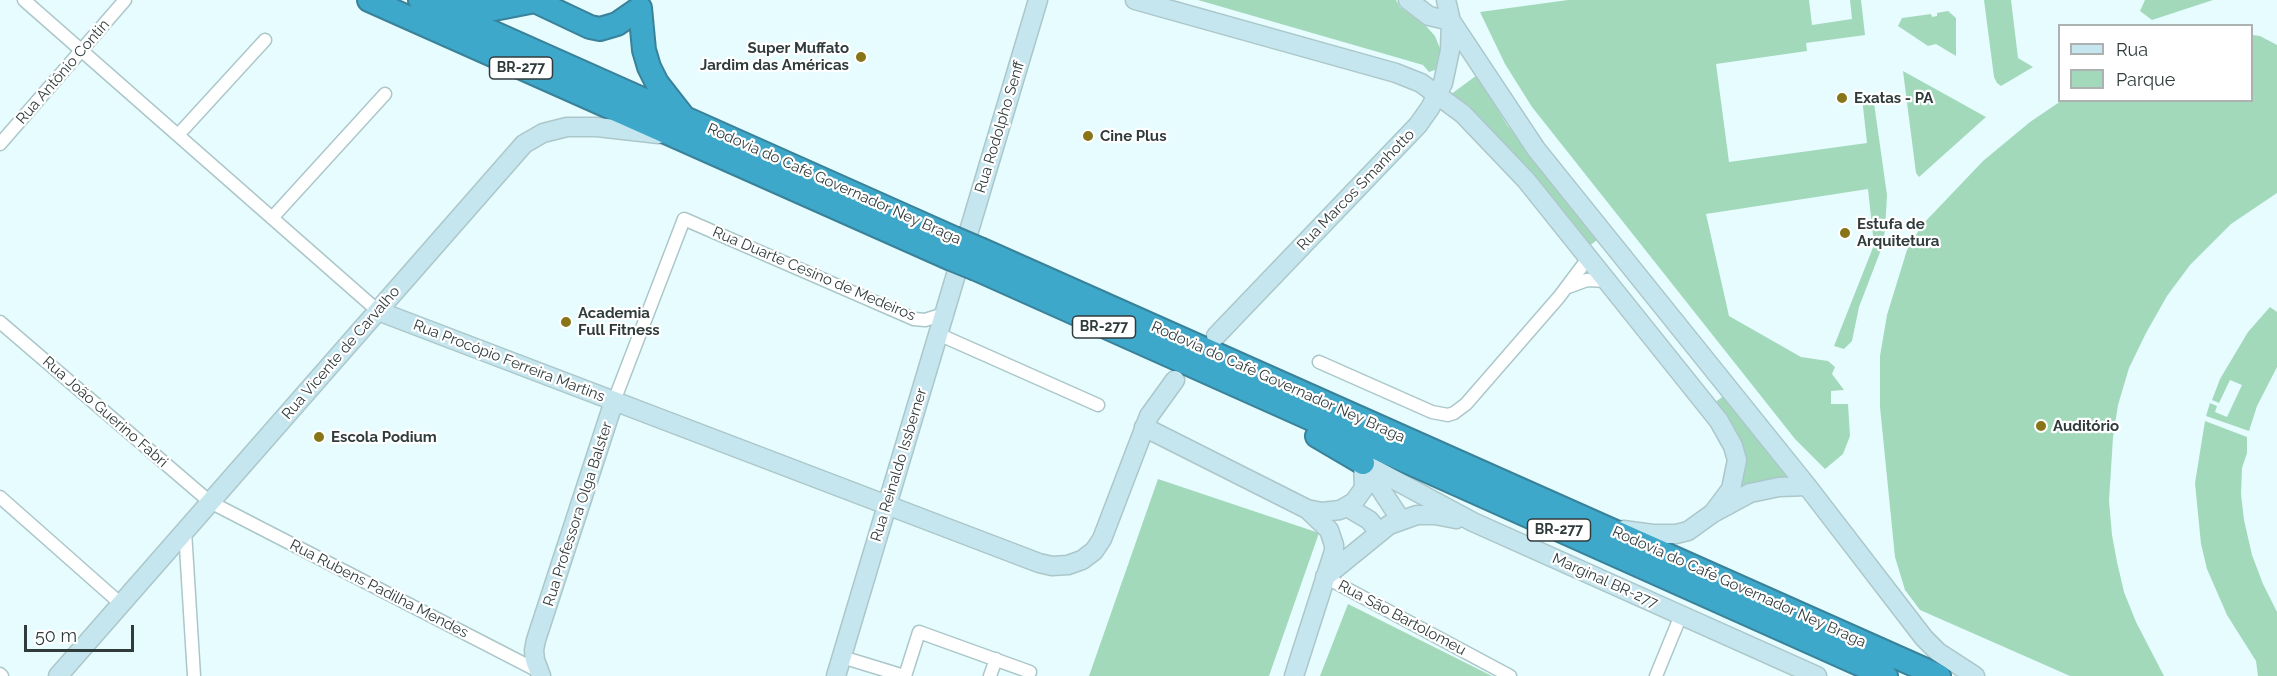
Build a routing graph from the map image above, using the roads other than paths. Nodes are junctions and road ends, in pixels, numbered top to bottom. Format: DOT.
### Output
graph roads {
  1 [pos="24,0"];
  2 [pos="125,0"];
  3 [pos="369,0"];
  4 [pos="421,0"];
  5 [pos="1038,0"];
  6 [pos="1134,0"];
  7 [pos="1408,0"];
  8 [pos="1446,0"];
  9 [pos="644,4"];
  10 [pos="1451,21"];
  11 [pos="265,40"];
  12 [pos="81,50"];
  13 [pos="385,94"];
  14 [pos="1438,94"];
  15 [pos="678,127"];
  16 [pos="178,135"];
  17 [pos="0,144"];
  18 [pos="272,218"];
  19 [pos="684,219"];
  20 [pos="965,254"];
  21 [pos="1589,256"];
  22 [pos="1624,260"];
  23 [pos="1608,281"];
  24 [pos="1567,287"];
  25 [pos="378,311"];
  26 [pos="944,314"];
  27 [pos="0,322"];
  28 [pos="938,334"];
  29 [pos="1216,336"];
  30 [pos="1319,362"];
  31 [pos="1175,380"];
  32 [pos="1231,384"];
  33 [pos="615,401"];
  34 [pos="1098,405"];
  35 [pos="1144,427"];
  36 [pos="1363,463"];
  37 [pos="1807,486"];
  38 [pos="0,497"];
  39 [pos="210,502"];
  40 [pos="887,505"];
  41 [pos="1347,507"];
  42 [pos="1307,509"];
  43 [pos="1713,513"];
  44 [pos="1401,520"];
  45 [pos="1473,522"];
  46 [pos="1601,526"];
  47 [pos="184,531"];
  48 [pos="1379,532"];
  49 [pos="1325,578"];
  50 [pos="121,604"];
  51 [pos="1682,615"];
  52 [pos="842,657"];
  53 [pos="996,660"];
  54 [pos="1030,672"];
  55 [pos="544,675"];
  56 [pos="58,676"];
  57 [pos="194,676"];
  58 [pos="836,676"];
  59 [pos="905,676"];
  60 [pos="990,676"];
  61 [pos="1294,676"];
  62 [pos="1510,676"];
  63 [pos="1656,676"];
  64 [pos="1817,676"];
  65 [pos="1886,676"];
  66 [pos="1939,676"];
  67 [pos="1975,676"];
  1 -- 12 [label="street, Rua Procópio Ferreira Martins"];
  2 -- 12 [label="street, Rua Antônio Contin"];
  3 -- 15 [label="highway, Rodovia do Café Governador Ney Braga / BR-277"];
  4 -- 9 [label="highway"];
  4 -- 15 [label="highway, Rodovia do Café Governador Ney Braga / BR-277"];
  5 -- 20 [label="main road, Rua Rodolpho Senff"];
  6 -- 14 [label="main road"];
  7 -- 10 [label="main road"];
  8 -- 10 [label="main road"];
  9 -- 15 [label="highway"];
  10 -- 14 [label="main road, Rua Marcos Smanhotto"];
  10 -- 22 [label="main road"];
  11 -- 16 [label="street"];
  12 -- 16 [label="street, Rua Procópio Ferreira Martins"];
  12 -- 17 [label="street, Rua Antônio Contin"];
  13 -- 18 [label="street"];
  14 -- 21 [label="main road"];
  14 -- 29 [label="main road, Rua Marcos Smanhotto"];
  15 -- 20 [label="highway, Rodovia do Café Governador Ney Braga / BR-277"];
  15 -- 25 [label="main road, Rua Vicente de Carvalho"];
  16 -- 18 [label="street, Rua Procópio Ferreira Martins"];
  18 -- 25 [label="street, Rua Procópio Ferreira Martins"];
  19 -- 26 [label="street, Rua Duarte Cesino de Medeiros"];
  19 -- 33 [label="street, Rua Professora Olga Balster"];
  20 -- 26 [label="main road, Rua Reinaldo Issberner"];
  20 -- 32 [label="highway, Rodovia do Café Governador Ney Braga / BR-277"];
  20 -- 46 [label="highway, Rodovia do Café Governador Ney Braga / BR-277"];
  21 -- 22 [label="main road"];
  21 -- 23 [label="main road"];
  21 -- 24 [label="street"];
  22 -- 37 [label="main road"];
  23 -- 24 [label="street"];
  23 -- 43 [label="main road"];
  24 -- 30 [label="street"];
  25 -- 33 [label="main road, Rua Procópio Ferreira Martins"];
  25 -- 39 [label="main road, Rua Vicente de Carvalho"];
  26 -- 28 [label="main road, Rua Reinaldo Issberner"];
  27 -- 39 [label="street, Rua João Guerino Fabri"];
  28 -- 34 [label="street"];
  28 -- 40 [label="main road, Rua Reinaldo Issberner"];
  31 -- 35 [label="main road"];
  32 -- 36 [label="highway"];
  32 -- 65 [label="highway, Rodovia do Café Governador Ney Braga / BR-277"];
  33 -- 40 [label="main road, Rua Procópio Ferreira Martins"];
  33 -- 55 [label="main road, Rua Professora Olga Balster"];
  35 -- 40 [label="main road, Rua Procópio Ferreira Martins"];
  35 -- 42 [label="main road"];
  36 -- 41 [label="main road"];
  36 -- 44 [label="main road"];
  36 -- 45 [label="main road, Marginal BR-277"];
  37 -- 43 [label="main road"];
  37 -- 67 [label="main road"];
  38 -- 50 [label="street"];
  39 -- 47 [label="main road, Rua Vicente de Carvalho"];
  39 -- 55 [label="street, Rua Rubens Padilha Mendes"];
  40 -- 52 [label="main road, Rua Reinaldo Issberner"];
  41 -- 42 [label="main road"];
  41 -- 48 [label="main road"];
  42 -- 49 [label="main road"];
  43 -- 46 [label="main road"];
  44 -- 45 [label="main road"];
  44 -- 48 [label="main road"];
  45 -- 51 [label="main road, Marginal BR-277"];
  46 -- 66 [label="highway, Rodovia do Café Governador Ney Braga / BR-277"];
  47 -- 50 [label="main road, Rua Vicente de Carvalho"];
  47 -- 57 [label="street"];
  48 -- 49 [label="main road"];
  49 -- 61 [label="main road"];
  49 -- 62 [label="street, Rua São Bartolomeu"];
  50 -- 56 [label="main road, Rua Vicente de Carvalho"];
  51 -- 63 [label="street"];
  51 -- 64 [label="main road, Marginal BR-277"];
  52 -- 58 [label="main road, Rua Reinaldo Issberner"];
  52 -- 59 [label="street"];
  53 -- 54 [label="street"];
  53 -- 59 [label="street"];
  53 -- 60 [label="street"];
}
